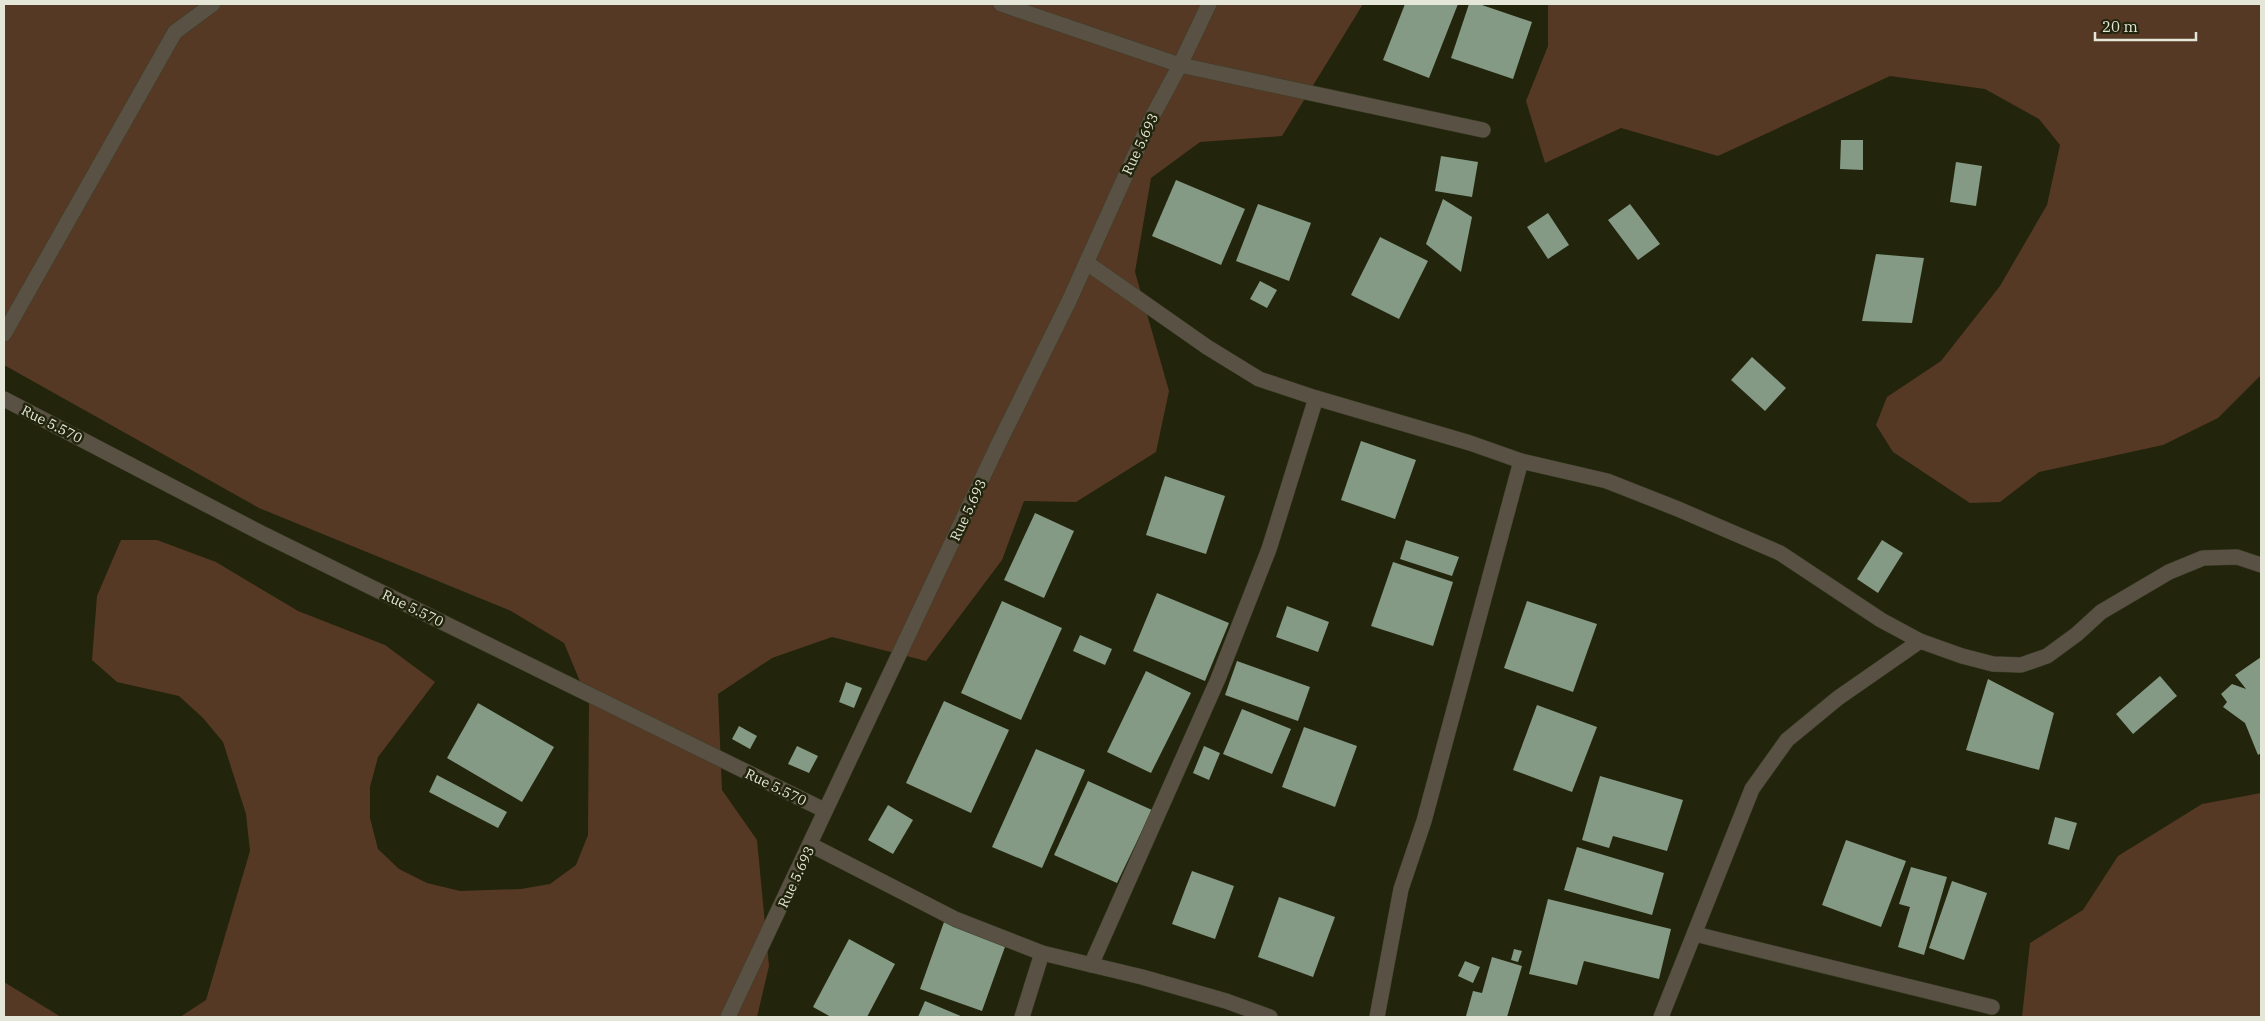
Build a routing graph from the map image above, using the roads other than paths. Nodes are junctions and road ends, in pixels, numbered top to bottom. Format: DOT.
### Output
graph roads {
  1 [pos="212,4"];
  2 [pos="1001,4"];
  3 [pos="1209,4"];
  4 [pos="1180,65"];
  5 [pos="1483,130"];
  6 [pos="1087,263"];
  7 [pos="4,334"];
  8 [pos="1316,398"];
  9 [pos="4,399"];
  10 [pos="1521,461"];
  11 [pos="2261,565"];
  12 [pos="1920,641"];
  13 [pos="824,810"];
  14 [pos="811,845"];
  15 [pos="1694,934"];
  16 [pos="1042,954"];
  17 [pos="1091,965"];
  18 [pos="1992,1007"];
  19 [pos="728,1017"];
  20 [pos="1022,1017"];
  21 [pos="1270,1017"];
  22 [pos="1377,1017"];
  23 [pos="1662,1017"];
  1 -- 7 [label="street"];
  2 -- 4 [label="street"];
  3 -- 4 [label="street, Rue 5.693"];
  4 -- 5 [label="street"];
  4 -- 6 [label="street, Rue 5.693"];
  6 -- 8 [label="street"];
  6 -- 13 [label="street, Rue 5.693"];
  8 -- 10 [label="street"];
  8 -- 17 [label="street"];
  9 -- 13 [label="street, Rue 5.570"];
  10 -- 12 [label="street"];
  10 -- 22 [label="street"];
  11 -- 12 [label="street"];
  12 -- 15 [label="street"];
  13 -- 14 [label="street, Rue 5.693"];
  14 -- 16 [label="street"];
  14 -- 19 [label="street, Rue 5.693"];
  15 -- 18 [label="street"];
  15 -- 23 [label="street"];
  16 -- 17 [label="street"];
  16 -- 20 [label="street"];
  17 -- 21 [label="street"];
}
